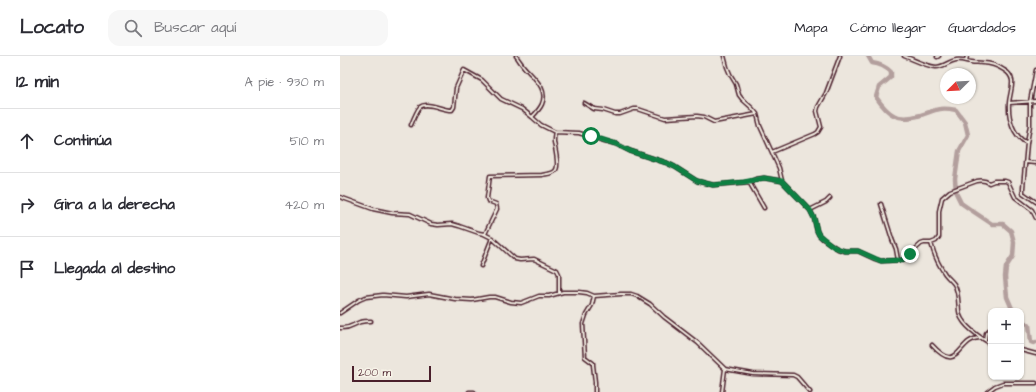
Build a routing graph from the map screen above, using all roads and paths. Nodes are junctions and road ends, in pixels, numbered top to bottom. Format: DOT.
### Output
graph roads {
  1 [pos="516,56"];
  2 [pos="724,56"];
  3 [pos="840,56"];
  4 [pos="904,56"];
  5 [pos="967,56"];
  6 [pos="966,61"];
  7 [pos="1036,70"];
  8 [pos="1036,101"];
  9 [pos="1030,102"];
  10 [pos="584,103"];
  11 [pos="1009,103"];
  12 [pos="757,114"];
  13 [pos="532,117"];
  14 [pos="411,125"];
  15 [pos="554,132"];
  16 [pos="1027,143"];
  17 [pos="772,152"];
  18 [pos="1025,162"];
  19 [pos="1036,163"];
  20 [pos="782,181"];
  21 [pos="749,182"];
  22 [pos="340,197"];
  23 [pos="830,198"];
  24 [pos="1036,202"];
  25 [pos="882,204"];
  26 [pos="764,208"];
  27 [pos="810,210"];
  28 [pos="1036,218"];
  29 [pos="484,234"];
  30 [pos="492,238"];
  31 [pos="931,243"];
  32 [pos="898,260"];
  33 [pos="481,266"];
  34 [pos="559,293"];
  35 [pos="594,296"];
  36 [pos="340,313"];
  37 [pos="371,321"];
  38 [pos="340,328"];
  39 [pos="988,331"];
  40 [pos="981,338"];
  41 [pos="985,340"];
  42 [pos="988,342"];
  43 [pos="932,345"];
  44 [pos="1024,351"];
  45 [pos="1036,354"];
  46 [pos="725,369"];
  47 [pos="1036,383"];
  48 [pos="469,392"];
  49 [pos="474,392"];
  50 [pos="594,392"];
  51 [pos="722,392"];
  52 [pos="810,392"];
  53 [pos="987,392"];
  1 -- 13 [label="street"];
  2 -- 12 [label="street"];
  3 -- 17 [label="street"];
  4 -- 6 [label="street"];
  5 -- 6 [label="street"];
  6 -- 11 [label="street"];
  7 -- 9 [label="street"];
  8 -- 9 [label="street"];
  9 -- 11 [label="street"];
  9 -- 16 [label="street"];
  10 -- 12 [label="street"];
  11 -- 16 [label="street"];
  12 -- 17 [label="street"];
  13 -- 14 [label="street"];
  13 -- 15 [label="street"];
  15 -- 21 [label="street"];
  15 -- 29 [label="street"];
  16 -- 18 [label="street"];
  17 -- 20 [label="street"];
  18 -- 19 [label="street"];
  18 -- 24 [label="street"];
  20 -- 21 [label="street"];
  20 -- 27 [label="street"];
  21 -- 26 [label="street"];
  22 -- 29 [label="street"];
  23 -- 27 [label="street"];
  25 -- 32 [label="street"];
  27 -- 32 [label="street"];
  28 -- 31 [label="street"];
  29 -- 30 [label="street"];
  30 -- 33 [label="street"];
  30 -- 34 [label="street"];
  31 -- 32 [label="street"];
  31 -- 40 [label="street"];
  34 -- 35 [label="street"];
  34 -- 36 [label="street"];
  35 -- 46 [label="street"];
  35 -- 50 [label="street"];
  37 -- 38 [label="street"];
  39 -- 41 [label="street"];
  40 -- 41 [label="street"];
  40 -- 43 [label="street"];
  41 -- 42 [label="street"];
  44 -- 45 [label="street"];
  46 -- 51 [label="street"];
  46 -- 52 [label="street"];
  47 -- 53 [label="street"];
  48 -- 49 [label="street"];
}
